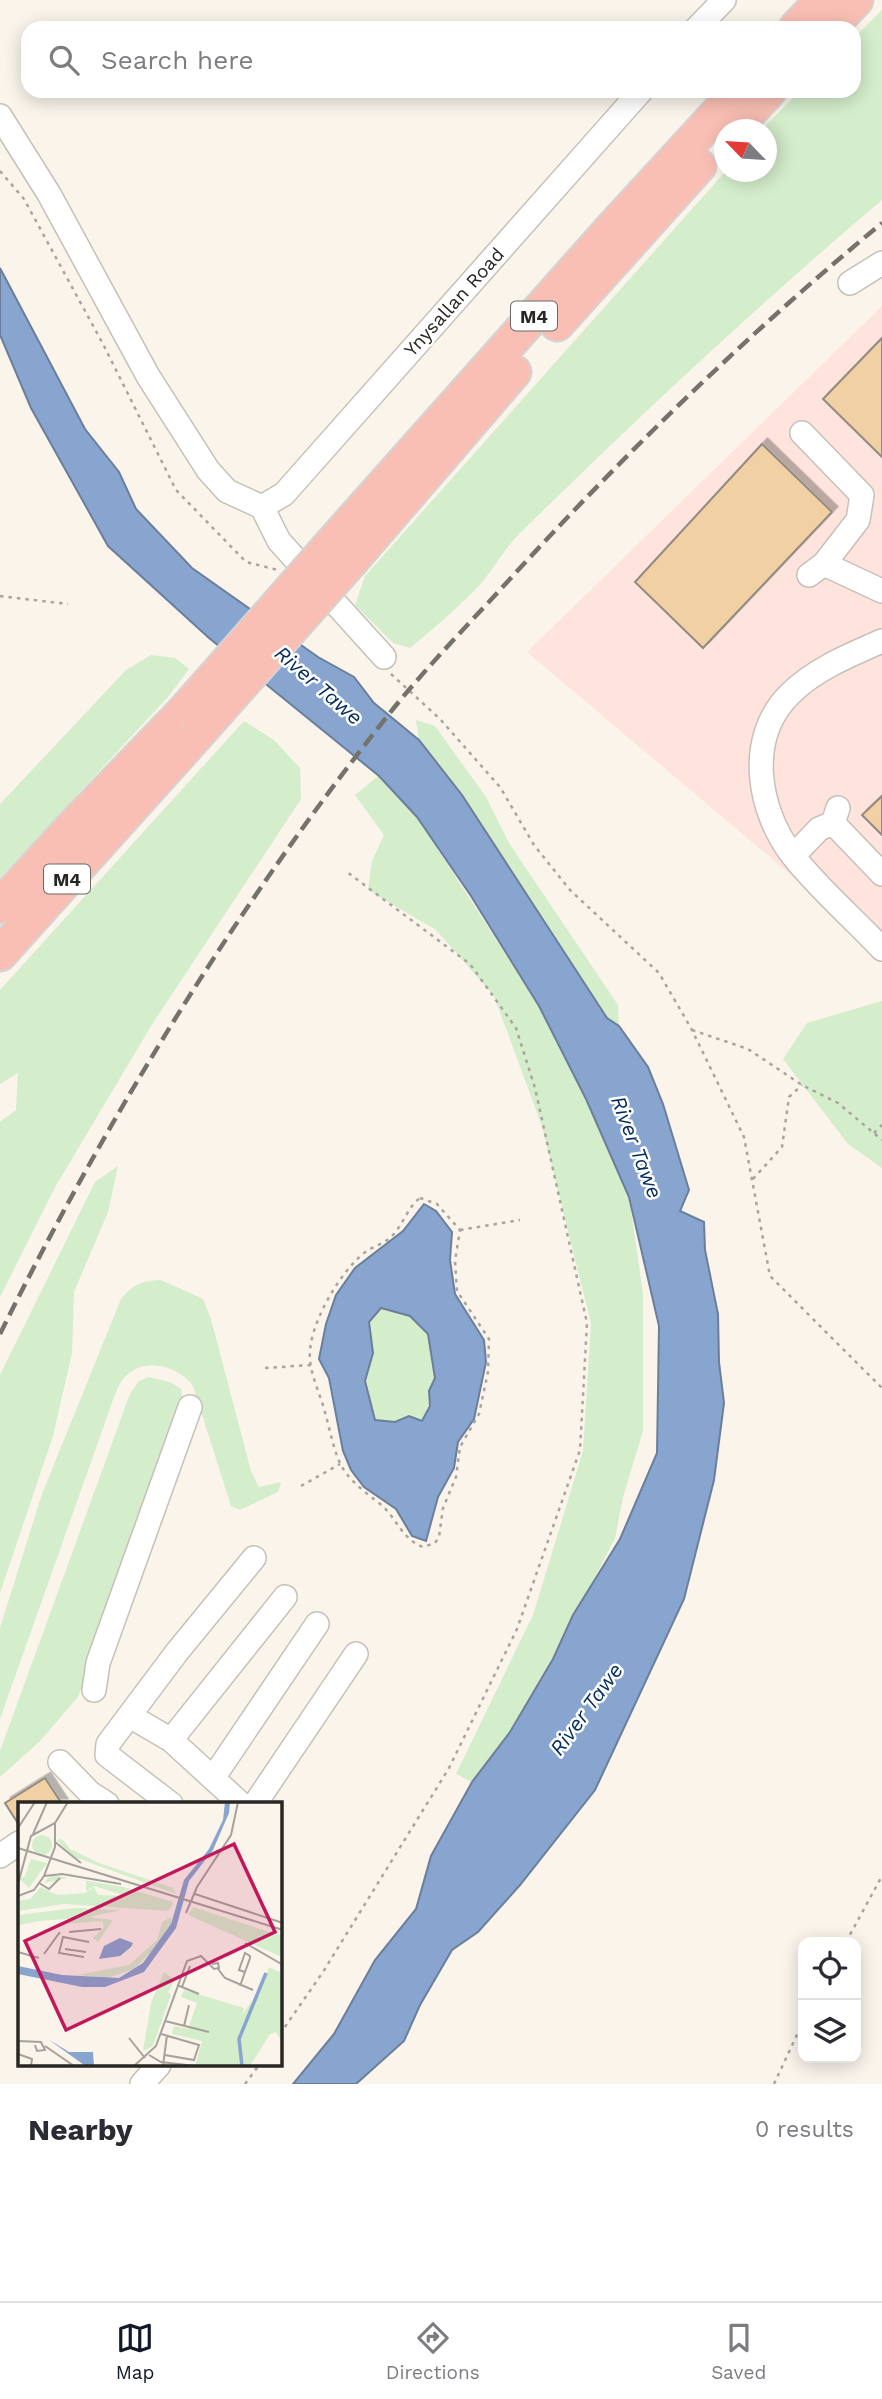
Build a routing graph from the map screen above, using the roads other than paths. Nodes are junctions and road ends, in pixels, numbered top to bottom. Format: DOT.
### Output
graph roads {
  1 [pos="724,0"];
  2 [pos="822,0"];
  3 [pos="856,0"];
  4 [pos="704,21"];
  5 [pos="802,21"];
  6 [pos="836,21"];
  7 [pos="635,98"];
  8 [pos="732,98"];
  9 [pos="763,98"];
  10 [pos="0,116"];
  11 [pos="743,119"];
  12 [pos="714,150"];
  13 [pos="882,263"];
  14 [pos="850,283"];
  15 [pos="802,433"];
  16 [pos="262,507"];
  17 [pos="343,551"];
  18 [pos="882,591"];
  19 [pos="882,642"];
  20 [pos="388,665"];
  21 [pos="191,723"];
  22 [pos="793,856"];
  23 [pos="882,874"];
  24 [pos="0,906"];
  25 [pos="882,949"];
  26 [pos="0,954"];
  27 [pos="190,1407"];
  28 [pos="254,1558"];
  29 [pos="285,1597"];
  30 [pos="317,1624"];
  31 [pos="356,1654"];
  32 [pos="94,1690"];
  33 [pos="130,1716"];
  34 [pos="171,1740"];
  35 [pos="60,1762"];
  36 [pos="213,1778"];
  37 [pos="91,1800"];
  38 [pos="167,1802"];
  39 [pos="239,1802"];
  40 [pos="256,1802"];
  41 [pos="18,1844"];
  42 [pos="0,1856"];
  43 [pos="158,2066"];
  44 [pos="142,2084"];
  1 -- 4 [label="street"];
  2 -- 5 [label="highway"];
  3 -- 6 [label="highway"];
  7 -- 16 [label="street, Ynysallan Road"];
  8 -- 17 [label="highway, M4"];
  9 -- 11 [label="highway"];
  10 -- 16 [label="street"];
  12 -- 17 [label="highway, M4"];
  13 -- 14 [label="street"];
  15 -- 18 [label="street"];
  16 -- 20 [label="street"];
  17 -- 21 [label="highway, M4, bridge"];
  19 -- 22 [label="street"];
  21 -- 24 [label="highway, M4"];
  21 -- 26 [label="highway, M4"];
  22 -- 23 [label="street"];
  22 -- 25 [label="street"];
  27 -- 32 [label="street"];
  28 -- 33 [label="street"];
  29 -- 34 [label="street"];
  30 -- 36 [label="street"];
  31 -- 40 [label="street"];
  33 -- 34 [label="street"];
  33 -- 38 [label="street"];
  34 -- 36 [label="street"];
  35 -- 37 [label="street"];
  36 -- 39 [label="street"];
  41 -- 42 [label="street"];
  43 -- 44 [label="street"];
}
